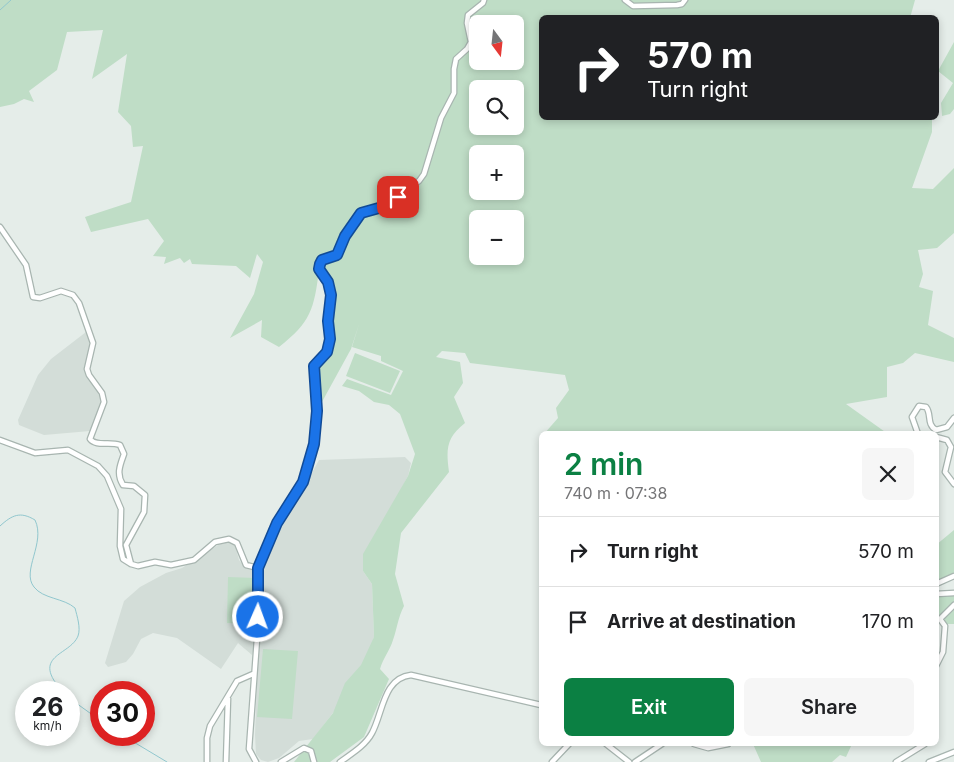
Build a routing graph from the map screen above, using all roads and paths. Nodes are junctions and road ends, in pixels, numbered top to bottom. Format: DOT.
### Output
graph roads {
  1 [pos="484,0"];
  2 [pos="625,0"];
  3 [pos="685,0"];
  4 [pos="0,227"];
  5 [pos="954,418"];
  6 [pos="917,431"];
  7 [pos="939,438"];
  8 [pos="0,440"];
  9 [pos="954,484"];
  10 [pos="131,564"];
  11 [pos="258,568"];
  12 [pos="954,576"];
  13 [pos="939,583"];
  14 [pos="954,593"];
  15 [pos="939,594"];
  16 [pos="954,605"];
  17 [pos="939,659"];
  18 [pos="253,674"];
  19 [pos="228,697"];
  20 [pos="539,705"];
  21 [pos="567,746"];
  22 [pos="609,746"];
  23 [pos="659,746"];
  24 [pos="701,746"];
  25 [pos="718,746"];
  26 [pos="922,746"];
  27 [pos="954,752"];
  28 [pos="207,762"];
  29 [pos="226,762"];
  30 [pos="256,762"];
  31 [pos="281,762"];
  32 [pos="314,762"];
  33 [pos="340,762"];
  34 [pos="552,762"];
  35 [pos="629,762"];
  36 [pos="635,762"];
  37 [pos="896,762"];
  38 [pos="929,762"];
  1 -- 11 [label="street"];
  2 -- 3 [label="street"];
  4 -- 10 [label="street"];
  5 -- 6 [label="street"];
  7 -- 9 [label="street"];
  8 -- 10 [label="street"];
  10 -- 11 [label="street"];
  11 -- 18 [label="street"];
  12 -- 13 [label="street"];
  14 -- 15 [label="street"];
  16 -- 17 [label="street"];
  18 -- 19 [label="street"];
  18 -- 30 [label="street"];
  19 -- 28 [label="street"];
  19 -- 29 [label="street"];
  20 -- 33 [label="street"];
  21 -- 34 [label="street"];
  22 -- 35 [label="street"];
  23 -- 36 [label="street"];
  24 -- 25 [label="street"];
  26 -- 37 [label="street"];
  27 -- 38 [label="street"];
  31 -- 32 [label="street"];
}
